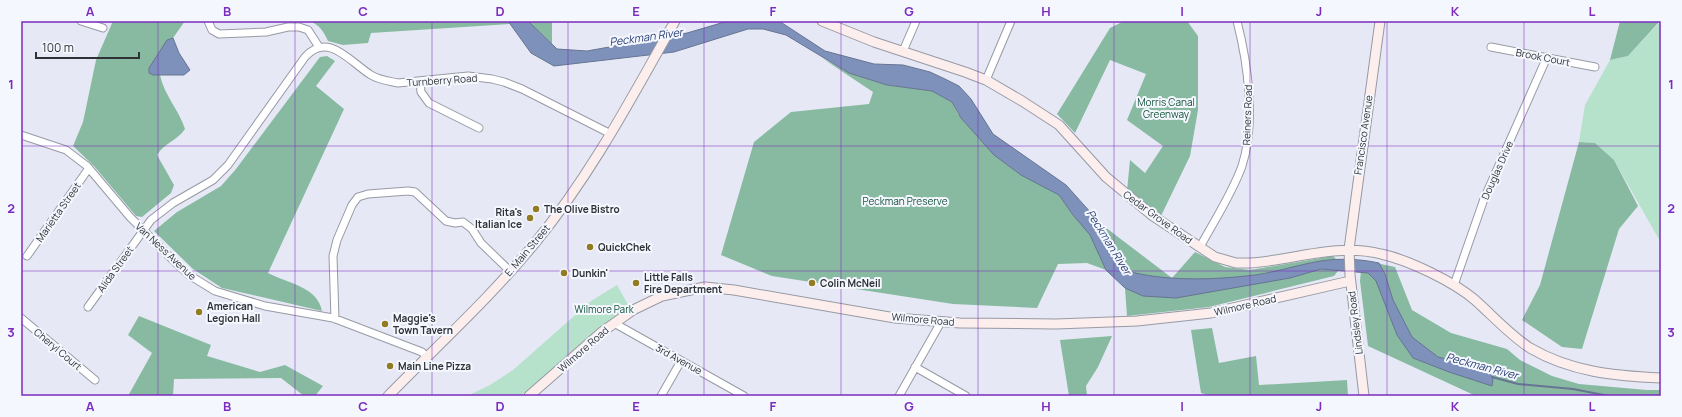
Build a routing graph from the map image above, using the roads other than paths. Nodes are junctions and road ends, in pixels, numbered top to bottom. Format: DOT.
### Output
graph roads {
  1 [pos="81,21"];
  2 [pos="208,21"];
  3 [pos="824,21"];
  4 [pos="916,21"];
  5 [pos="1011,21"];
  6 [pos="1237,21"];
  7 [pos="1380,21"];
  8 [pos="673,25"];
  9 [pos="103,28"];
  10 [pos="320,47"];
  11 [pos="1491,47"];
  12 [pos="903,52"];
  13 [pos="1547,57"];
  14 [pos="1595,66"];
  15 [pos="986,80"];
  16 [pos="420,81"];
  17 [pos="479,128"];
  18 [pos="611,134"];
  19 [pos="21,135"];
  20 [pos="89,168"];
  21 [pos="143,230"];
  22 [pos="1200,247"];
  23 [pos="1349,252"];
  24 [pos="27,256"];
  25 [pos="510,271"];
  26 [pos="1350,278"];
  27 [pos="1454,285"];
  28 [pos="88,307"];
  29 [pos="21,318"];
  30 [pos="335,319"];
  31 [pos="940,322"];
  32 [pos="614,323"];
  33 [pos="427,356"];
  34 [pos="681,361"];
  35 [pos="915,367"];
  36 [pos="1661,378"];
  37 [pos="95,380"];
  38 [pos="388,396"];
  39 [pos="529,396"];
  40 [pos="661,396"];
  41 [pos="744,396"];
  42 [pos="899,396"];
  43 [pos="966,396"];
  44 [pos="1364,396"];
  1 -- 9 [label="street"];
  2 -- 10 [label="street"];
  3 -- 12 [label="street, Cedar Grove Road"];
  4 -- 12 [label="street"];
  5 -- 15 [label="street"];
  6 -- 22 [label="street, Reiners Road"];
  7 -- 23 [label="street, Francisco Avenue"];
  8 -- 18 [label="street, E. Main Street"];
  10 -- 16 [label="street, Turnberry Road"];
  10 -- 21 [label="street"];
  11 -- 13 [label="street, Brook Court"];
  12 -- 15 [label="street, Cedar Grove Road"];
  13 -- 14 [label="street, Brook Court"];
  13 -- 27 [label="street, Douglas Drive"];
  15 -- 22 [label="street, Cedar Grove Road"];
  16 -- 17 [label="street"];
  16 -- 18 [label="street, Turnberry Road"];
  18 -- 25 [label="street, E. Main Street"];
  19 -- 20 [label="street, Van Ness Avenue"];
  20 -- 21 [label="street, Van Ness Avenue"];
  20 -- 24 [label="street, Marietta Street"];
  21 -- 28 [label="street, Alida Street"];
  21 -- 30 [label="street, Van Ness Avenue"];
  22 -- 23 [label="street, Cedar Grove Road"];
  23 -- 26 [label="street, Lindsley Road"];
  23 -- 27 [label="street, Cedar Grove Road"];
  25 -- 30 [label="street"];
  25 -- 33 [label="street, E. Main Street"];
  26 -- 31 [label="street, Wilmore Road"];
  26 -- 44 [label="street, Lindsley Road"];
  27 -- 36 [label="street, Cedar Grove Road"];
  29 -- 37 [label="street, Cheryl Court"];
  30 -- 33 [label="street, Van Ness Avenue"];
  31 -- 32 [label="street, Wilmore Road"];
  31 -- 35 [label="street"];
  32 -- 34 [label="street, 3rd Avenue"];
  32 -- 39 [label="street, Wilmore Road"];
  33 -- 38 [label="street, E. Main Street"];
  34 -- 40 [label="street"];
  34 -- 41 [label="street, 3rd Avenue"];
  35 -- 42 [label="street"];
  35 -- 43 [label="street"];
}
